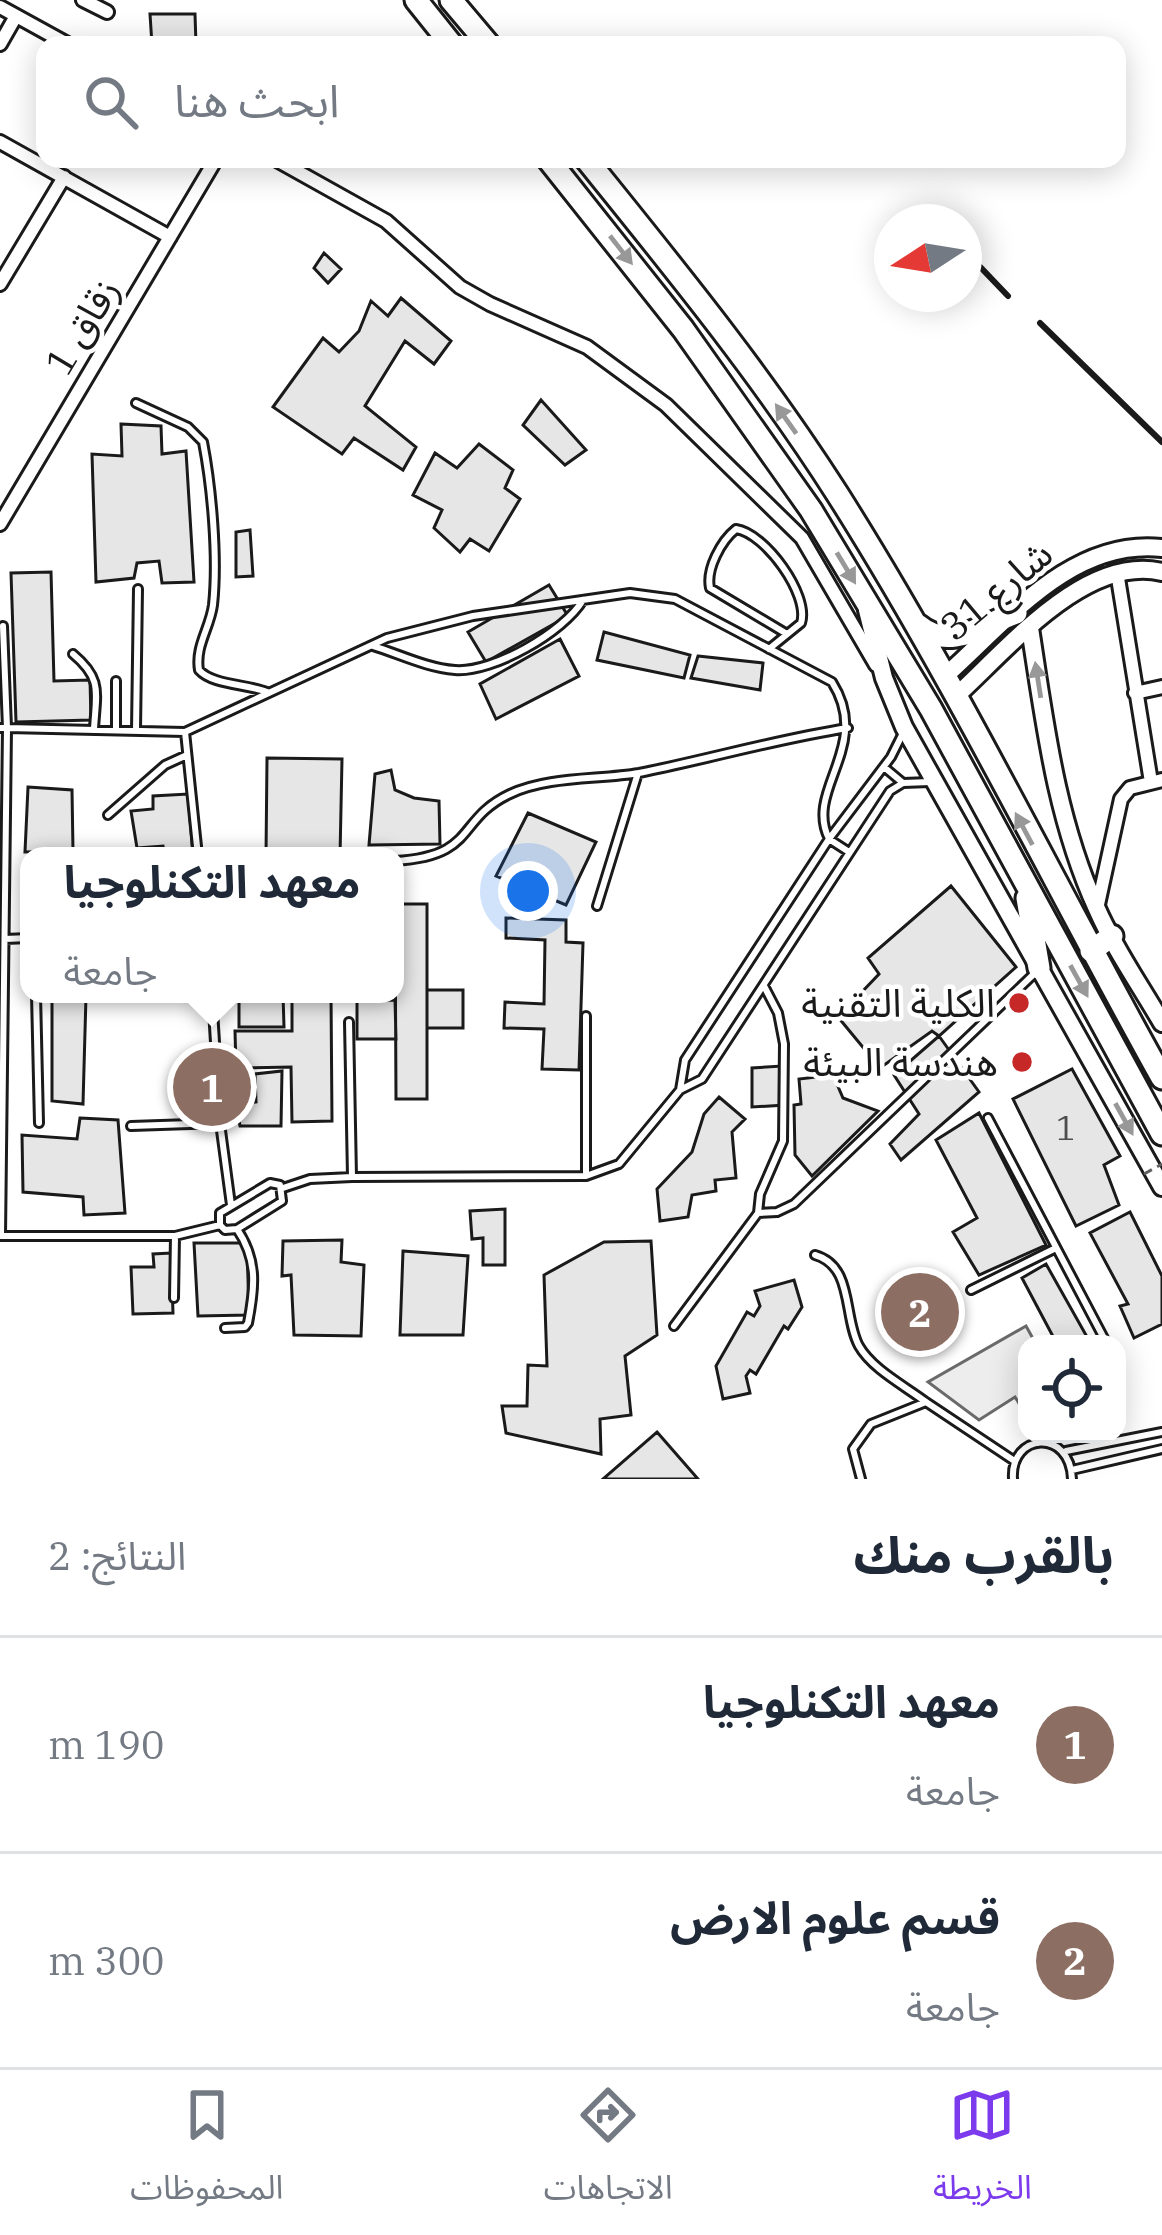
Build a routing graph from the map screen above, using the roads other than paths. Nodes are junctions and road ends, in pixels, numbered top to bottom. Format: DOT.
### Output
graph roads {
  1 [pos="83,0"];
  2 [pos="416,0"];
  3 [pos="452,0"];
  4 [pos="474,0"];
  5 [pos="0,8"];
  6 [pos="107,12"];
  7 [pos="16,16"];
  8 [pos="53,36"];
  9 [pos="445,36"];
  10 [pos="483,36"];
  11 [pos="488,36"];
  12 [pos="0,44"];
  13 [pos="0,142"];
  14 [pos="36,162"];
  15 [pos="48,168"];
  16 [pos="211,168"];
  17 [pos="291,168"];
  18 [pos="555,168"];
  19 [pos="593,168"];
  20 [pos="64,177"];
  21 [pos="170,236"];
  22 [pos="2,277"];
  23 [pos="136,404"];
  24 [pos="0,524"];
  25 [pos="1162,548"];
  26 [pos="1161,568"];
  27 [pos="1117,572"];
  28 [pos="138,589"];
  29 [pos="1036,595"];
  30 [pos="583,600"];
  31 [pos="866,603"];
  32 [pos="1048,612"];
  33 [pos="911,620"];
  34 [pos="1023,621"];
  35 [pos="3,626"];
  36 [pos="787,634"];
  37 [pos="370,645"];
  38 [pos="770,650"];
  39 [pos="73,654"];
  40 [pos="884,678"];
  41 [pos="116,681"];
  42 [pos="950,687"];
  43 [pos="1162,687"];
  44 [pos="267,692"];
  45 [pos="1136,693"];
  46 [pos="904,727"];
  47 [pos="4,728"];
  48 [pos="848,728"];
  49 [pos="94,729"];
  50 [pos="116,730"];
  51 [pos="136,730"];
  52 [pos="184,732"];
  53 [pos="187,755"];
  54 [pos="3,766"];
  55 [pos="884,767"];
  56 [pos="638,773"];
  57 [pos="1156,781"];
  58 [pos="935,782"];
  59 [pos="903,783"];
  60 [pos="108,815"];
  61 [pos="829,839"];
  62 [pos="197,847"];
  63 [pos="849,852"];
  64 [pos="404,860"];
  65 [pos="1026,885"];
  66 [pos="596,906"];
  67 [pos="1097,909"];
  68 [pos="1112,936"];
  69 [pos="20,938"];
  70 [pos="4,939"];
  71 [pos="1091,951"];
  72 [pos="1040,968"];
  73 [pos="764,986"];
  74 [pos="36,1003"];
  75 [pos="213,1003"];
  76 [pos="586,1016"];
  77 [pos="349,1022"];
  78 [pos="1162,1023"];
  79 [pos="1162,1078"];
  80 [pos="680,1090"];
  81 [pos="988,1118"];
  82 [pos="39,1123"];
  83 [pos="220,1124"];
  84 [pos="131,1126"];
  85 [pos="1162,1134"];
  86 [pos="586,1176"];
  87 [pos="352,1177"];
  88 [pos="1162,1187"];
  89 [pos="283,1188"];
  90 [pos="231,1205"];
  91 [pos="758,1213"];
  92 [pos="220,1225"];
  93 [pos="237,1228"];
  94 [pos="1,1236"];
  95 [pos="175,1236"];
  96 [pos="1056,1248"];
  97 [pos="815,1256"];
  98 [pos="971,1290"];
  99 [pos="174,1298"];
  100 [pos="674,1326"];
  101 [pos="225,1328"];
  102 [pos="1102,1335"];
  103 [pos="926,1402"];
  104 [pos="1162,1432"];
  105 [pos="1043,1443"];
  106 [pos="1048,1443"];
  107 [pos="1162,1449"];
  108 [pos="1065,1451"];
  109 [pos="1013,1460"];
  110 [pos="1072,1475"];
  111 [pos="861,1479"];
  112 [pos="1013,1479"];
  1 -- 6 [label="street"];
  2 -- 9 [label="highway"];
  3 -- 10 [label="highway"];
  4 -- 11 [label="highway"];
  5 -- 7 [label="street"];
  7 -- 8 [label="street"];
  7 -- 12 [label="street"];
  13 -- 14 [label="street"];
  15 -- 20 [label="street"];
  16 -- 21 [label="street, زقاق 1"];
  17 -- 40 [label="street"];
  18 -- 31 [label="highway, one-way"];
  33 -- 19 [label="highway, one-way"];
  20 -- 21 [label="street"];
  20 -- 22 [label="street"];
  21 -- 24 [label="street, زقاق 1"];
  23 -- 44 [label="lane"];
  25 -- 29 [label="main road, شارع 31"];
  26 -- 27 [label="main road, شارع 31"];
  27 -- 32 [label="main road, شارع 31"];
  27 -- 45 [label="street"];
  28 -- 51 [label="lane"];
  29 -- 32 [label="main road"];
  29 -- 34 [label="main road, شارع 31"];
  30 -- 37 [label="lane"];
  30 -- 37 [label="lane"];
  30 -- 38 [label="lane"];
  31 -- 40 [label="main road"];
  31 -- 65 [label="highway"];
  32 -- 34 [label="main road, شارع 31"];
  33 -- 34 [label="highway"];
  33 -- 42 [label="highway"];
  34 -- 42 [label="main road, شارع 31"];
  67 -- 34 [label="main road, one-way"];
  35 -- 47 [label="lane"];
  36 -- 36 [label="lane"];
  36 -- 38 [label="lane"];
  37 -- 44 [label="lane"];
  38 -- 48 [label="lane"];
  39 -- 49 [label="lane"];
  40 -- 46 [label="main road"];
  41 -- 50 [label="lane"];
  71 -- 42 [label="highway, one-way"];
  43 -- 45 [label="street"];
  44 -- 52 [label="lane"];
  45 -- 57 [label="street"];
  46 -- 55 [label="lane"];
  46 -- 58 [label="main road"];
  47 -- 49 [label="lane"];
  47 -- 54 [label="lane"];
  48 -- 56 [label="lane"];
  48 -- 61 [label="lane"];
  49 -- 50 [label="lane"];
  50 -- 51 [label="lane"];
  51 -- 52 [label="lane"];
  52 -- 53 [label="lane"];
  53 -- 60 [label="lane"];
  53 -- 62 [label="lane"];
  54 -- 70 [label="lane"];
  55 -- 59 [label="lane"];
  55 -- 61 [label="lane"];
  56 -- 64 [label="lane"];
  56 -- 66 [label="lane"];
  57 -- 67 [label="street"];
  58 -- 59 [label="lane"];
  58 -- 72 [label="main road"];
  59 -- 63 [label="lane"];
  61 -- 63 [label="lane"];
  61 -- 80 [label="lane"];
  63 -- 73 [label="lane"];
  65 -- 72 [label="highway"];
  65 -- 85 [label="highway, one-way"];
  67 -- 68 [label="main road"];
  68 -- 71 [label="highway"];
  68 -- 78 [label="main road"];
  69 -- 70 [label="lane"];
  70 -- 94 [label="lane"];
  71 -- 79 [label="highway"];
  72 -- 88 [label="main road, one-way"];
  72 -- 91 [label="lane"];
  73 -- 80 [label="lane"];
  73 -- 91 [label="lane"];
  74 -- 82 [label="lane"];
  75 -- 83 [label="lane"];
  76 -- 86 [label="lane"];
  77 -- 87 [label="lane"];
  80 -- 86 [label="lane"];
  81 -- 96 [label="lane"];
  83 -- 84 [label="lane"];
  83 -- 90 [label="lane"];
  86 -- 87 [label="lane"];
  87 -- 89 [label="lane"];
  89 -- 90 [label="lane"];
  89 -- 93 [label="lane"];
  90 -- 92 [label="lane"];
  91 -- 100 [label="lane"];
  92 -- 93 [label="lane"];
  92 -- 95 [label="lane"];
  93 -- 101 [label="lane"];
  94 -- 95 [label="lane"];
  95 -- 99 [label="lane"];
  96 -- 98 [label="lane"];
  96 -- 102 [label="lane"];
  97 -- 103 [label="lane"];
  103 -- 109 [label="lane"];
  103 -- 111 [label="lane"];
  104 -- 108 [label="lane"];
  105 -- 109 [label="lane"];
  106 -- 108 [label="lane"];
  107 -- 110 [label="lane"];
  108 -- 110 [label="lane"];
  109 -- 112 [label="lane"];
}
